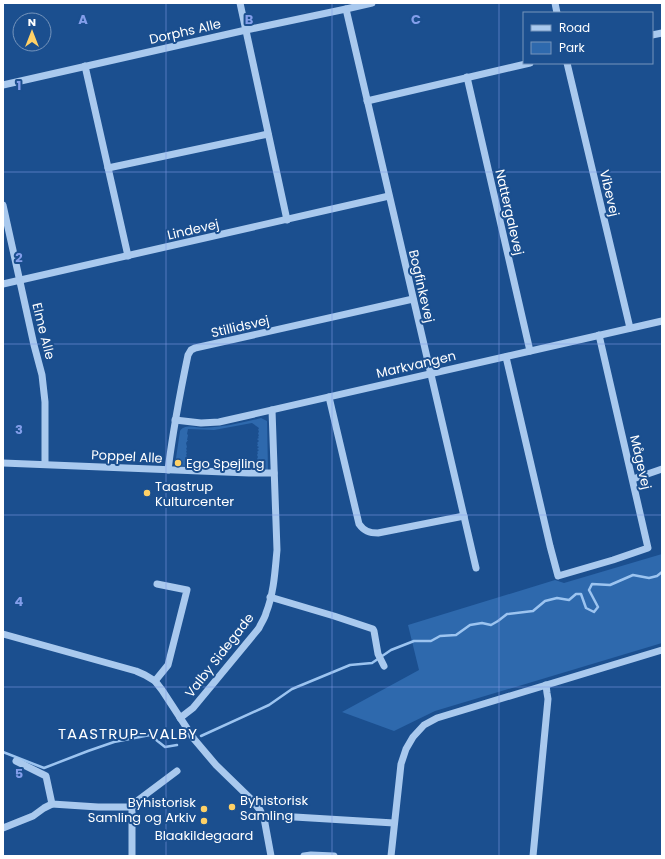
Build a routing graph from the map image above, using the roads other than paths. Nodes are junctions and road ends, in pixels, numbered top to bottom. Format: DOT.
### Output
graph roads {
  1 [pos="240,3"];
  2 [pos="372,3"];
  3 [pos="346,9"];
  4 [pos="246,30"];
  5 [pos="526,64"];
  6 [pos="567,64"];
  7 [pos="85,66"];
  8 [pos="467,77"];
  9 [pos="3,85"];
  10 [pos="367,101"];
  11 [pos="268,134"];
  12 [pos="108,168"];
  13 [pos="389,196"];
  14 [pos="3,205"];
  15 [pos="287,220"];
  16 [pos="128,256"];
  17 [pos="20,280"];
  18 [pos="3,284"];
  19 [pos="413,299"];
  20 [pos="662,321"];
  21 [pos="630,328"];
  22 [pos="599,335"];
  23 [pos="530,351"];
  24 [pos="506,356"];
  25 [pos="430,374"];
  26 [pos="329,397"];
  27 [pos="272,410"];
  28 [pos="175,420"];
  29 [pos="3,463"];
  30 [pos="45,464"];
  31 [pos="662,469"];
  32 [pos="168,470"];
  33 [pos="274,473"];
  34 [pos="633,479"];
  35 [pos="464,516"];
  36 [pos="476,568"];
  37 [pos="157,584"];
  38 [pos="270,597"];
  39 [pos="3,634"];
  40 [pos="662,650"];
  41 [pos="381,661"];
  42 [pos="155,681"];
  43 [pos="546,685"];
  44 [pos="180,718"];
  45 [pos="16,761"];
  46 [pos="177,771"];
  47 [pos="52,804"];
  48 [pos="132,807"];
  49 [pos="278,816"];
  50 [pos="394,822"];
  51 [pos="3,828"];
  52 [pos="132,856"];
  53 [pos="271,856"];
  54 [pos="304,856"];
  55 [pos="334,856"];
  56 [pos="390,856"];
  57 [pos="533,856"];
  1 -- 4 [label="street"];
  2 -- 3 [label="street, Dorphs Alle"];
  3 -- 4 [label="street, Dorphs Alle"];
  3 -- 10 [label="street, Bogfinkevej"];
  4 -- 7 [label="street, Dorphs Alle"];
  4 -- 11 [label="street"];
  5 -- 8 [label="street"];
  6 -- 21 [label="street, Vibevej"];
  7 -- 9 [label="street, Dorphs Alle"];
  7 -- 12 [label="street"];
  8 -- 10 [label="street"];
  8 -- 23 [label="street, Nattergalevej"];
  10 -- 13 [label="street, Bogfinkevej"];
  11 -- 12 [label="street"];
  11 -- 15 [label="street"];
  12 -- 16 [label="street"];
  13 -- 15 [label="street, Lindevej"];
  13 -- 19 [label="street, Bogfinkevej"];
  14 -- 17 [label="street, Elme Alle"];
  15 -- 16 [label="street, Lindevej"];
  16 -- 17 [label="street, Lindevej"];
  17 -- 18 [label="street, Lindevej"];
  17 -- 30 [label="street, Elme Alle"];
  19 -- 25 [label="street, Bogfinkevej"];
  19 -- 28 [label="street, Stillidsvej"];
  20 -- 21 [label="street, Markvangen"];
  21 -- 22 [label="street, Markvangen"];
  22 -- 23 [label="street, Markvangen"];
  22 -- 34 [label="street, Mågevej"];
  23 -- 24 [label="street, Markvangen"];
  24 -- 25 [label="street, Markvangen"];
  24 -- 34 [label="street, Mågevej"];
  25 -- 26 [label="street, Markvangen"];
  25 -- 35 [label="street, Bogfinkevej"];
  26 -- 27 [label="street, Markvangen"];
  26 -- 35 [label="street"];
  27 -- 28 [label="street, Markvangen"];
  27 -- 33 [label="street, Valby Sidegade"];
  28 -- 32 [label="street, Stillidsvej"];
  29 -- 30 [label="street, Poppel Alle"];
  30 -- 32 [label="street, Poppel Alle"];
  31 -- 34 [label="street"];
  32 -- 33 [label="street, Poppel Alle"];
  33 -- 38 [label="street, Valby Sidegade"];
  35 -- 36 [label="street, Bogfinkevej"];
  37 -- 42 [label="street"];
  38 -- 41 [label="street"];
  38 -- 44 [label="street, Valby Sidegade"];
  39 -- 42 [label="street"];
  40 -- 43 [label="street"];
  42 -- 44 [label="street"];
  43 -- 50 [label="street"];
  43 -- 57 [label="street"];
  44 -- 53 [label="street"];
  45 -- 47 [label="street"];
  46 -- 48 [label="street"];
  47 -- 48 [label="street"];
  47 -- 51 [label="street"];
  48 -- 52 [label="street"];
  49 -- 50 [label="street"];
  50 -- 56 [label="street"];
  54 -- 55 [label="street"];
}
